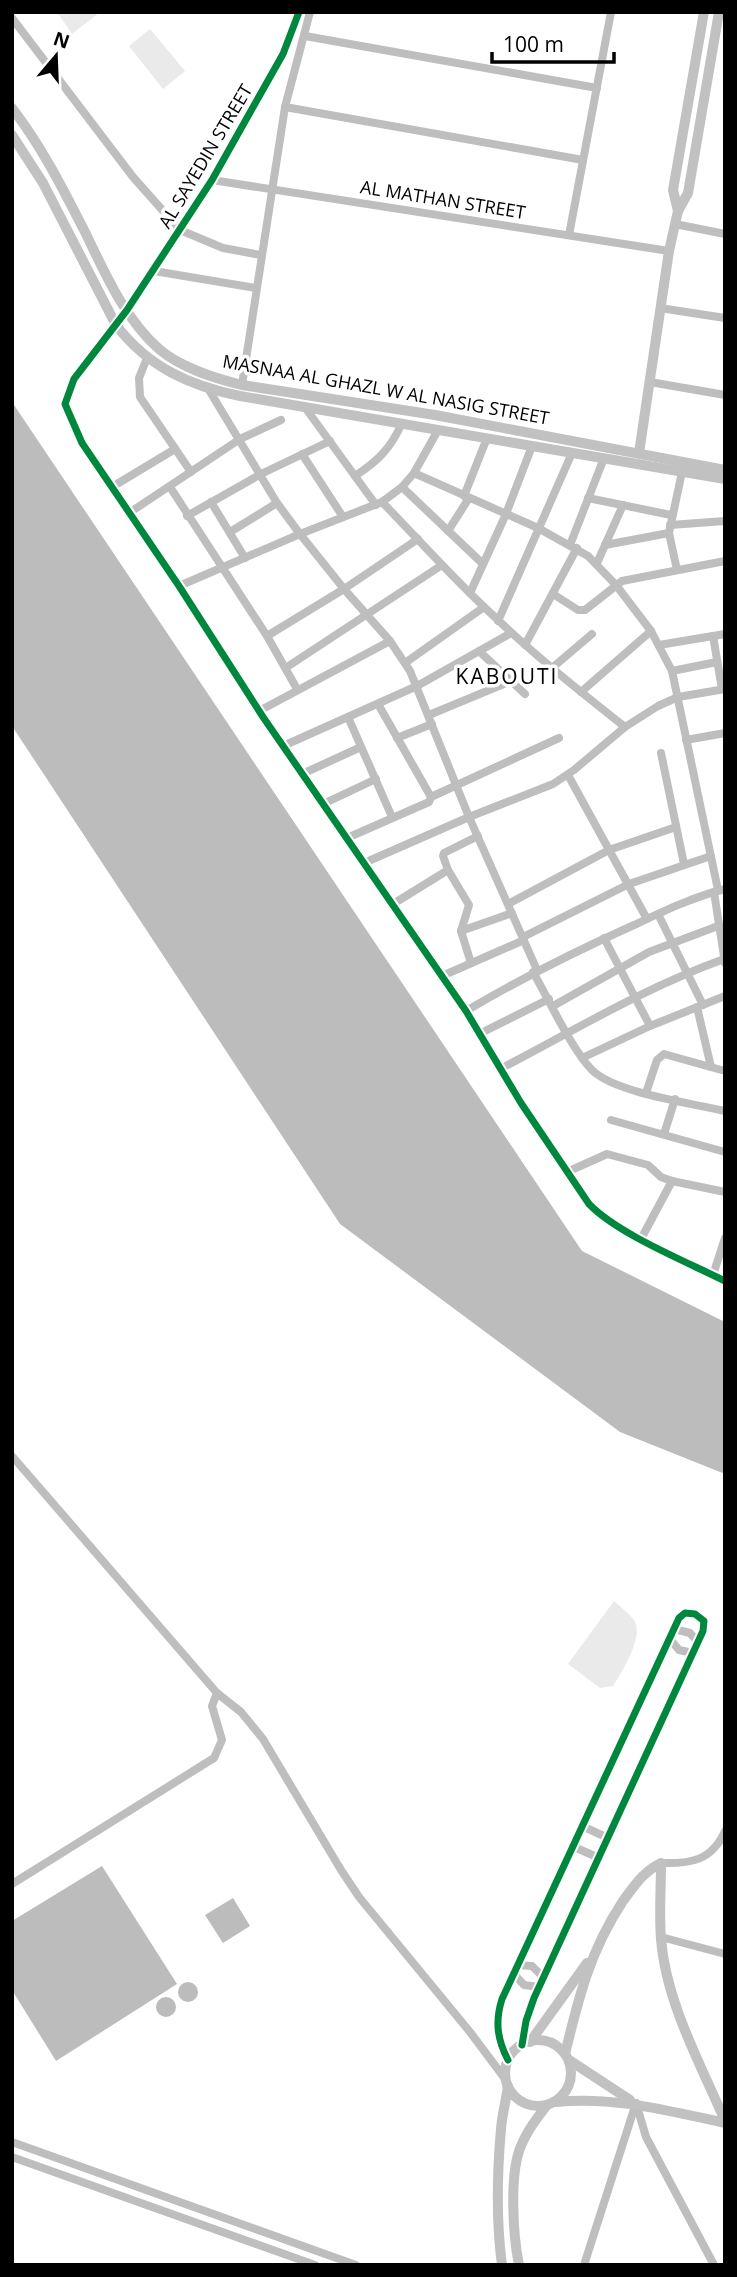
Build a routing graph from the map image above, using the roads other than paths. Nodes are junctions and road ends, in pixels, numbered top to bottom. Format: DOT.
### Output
graph roads {
  1 [pos="299,12"];
  2 [pos="310,12"];
  3 [pos="610,12"];
  4 [pos="704,12"];
  5 [pos="719,12"];
  6 [pos="12,18"];
  7 [pos="305,36"];
  8 [pos="597,88"];
  9 [pos="285,107"];
  10 [pos="12,108"];
  11 [pos="12,135"];
  12 [pos="583,160"];
  13 [pos="212,180"];
  14 [pos="271,188"];
  15 [pos="678,211"];
  16 [pos="675,224"];
  17 [pos="180,230"];
  18 [pos="725,234"];
  19 [pos="569,235"];
  20 [pos="669,251"];
  21 [pos="261,255"];
  22 [pos="154,271"];
  23 [pos="256,288"];
  24 [pos="660,308"];
  25 [pos="127,310"];
  26 [pos="725,318"];
  27 [pos="116,325"];
  28 [pos="147,358"];
  29 [pos="650,382"];
  30 [pos="242,385"];
  31 [pos="209,390"];
  32 [pos="725,395"];
  33 [pos="304,406"];
  34 [pos="281,420"];
  35 [pos="402,424"];
  36 [pos="439,430"];
  37 [pos="487,438"];
  38 [pos="240,439"];
  39 [pos="330,441"];
  40 [pos="532,446"];
  41 [pos="175,449"];
  42 [pos="572,453"];
  43 [pos="639,453"];
  44 [pos="302,454"];
  45 [pos="604,458"];
  46 [pos="725,470"];
  47 [pos="191,472"];
  48 [pos="682,472"];
  49 [pos="414,473"];
  50 [pos="261,474"];
  51 [pos="355,476"];
  52 [pos="725,478"];
  53 [pos="112,486"];
  54 [pos="170,487"];
  55 [pos="402,487"];
  56 [pos="467,497"];
  57 [pos="589,498"];
  58 [pos="211,502"];
  59 [pos="277,503"];
  60 [pos="379,503"];
  61 [pos="623,505"];
  62 [pos="129,513"];
  63 [pos="506,514"];
  64 [pos="187,516"];
  65 [pos="343,517"];
  66 [pos="725,521"];
  67 [pos="670,524"];
  68 [pos="538,528"];
  69 [pos="448,531"];
  70 [pos="230,532"];
  71 [pos="300,534"];
  72 [pos="418,539"];
  73 [pos="605,545"];
  74 [pos="574,547"];
  75 [pos="245,558"];
  76 [pos="725,561"];
  77 [pos="597,563"];
  78 [pos="483,564"];
  79 [pos="442,565"];
  80 [pos="221,568"];
  81 [pos="677,570"];
  82 [pos="616,585"];
  83 [pos="179,586"];
  84 [pos="344,589"];
  85 [pos="470,593"];
  86 [pos="552,594"];
  87 [pos="484,607"];
  88 [pos="368,615"];
  89 [pos="498,621"];
  90 [pos="651,631"];
  91 [pos="512,633"];
  92 [pos="725,634"];
  93 [pos="592,635"];
  94 [pos="267,636"];
  95 [pos="713,636"];
  96 [pos="390,641"];
  97 [pos="525,645"];
  98 [pos="659,645"];
  99 [pos="479,651"];
  100 [pos="717,662"];
  101 [pos="405,663"];
  102 [pos="290,665"];
  103 [pos="552,668"];
  104 [pos="672,671"];
  105 [pos="511,681"];
  106 [pos="417,686"];
  107 [pos="297,689"];
  108 [pos="723,689"];
  109 [pos="581,692"];
  110 [pos="525,694"];
  111 [pos="678,697"];
  112 [pos="378,704"];
  113 [pos="259,711"];
  114 [pos="348,717"];
  115 [pos="430,720"];
  116 [pos="625,727"];
  117 [pos="725,733"];
  118 [pos="397,738"];
  119 [pos="559,738"];
  120 [pos="686,740"];
  121 [pos="283,746"];
  122 [pos="361,747"];
  123 [pos="661,753"];
  124 [pos="302,774"];
  125 [pos="568,775"];
  126 [pos="376,779"];
  127 [pos="458,786"];
  128 [pos="431,797"];
  129 [pos="323,804"];
  130 [pos="393,817"];
  131 [pos="469,817"];
  132 [pos="676,827"];
  133 [pos="478,836"];
  134 [pos="347,838"];
  135 [pos="609,850"];
  136 [pos="711,856"];
  137 [pos="364,863"];
  138 [pos="684,864"];
  139 [pos="448,870"];
  140 [pos="629,884"];
  141 [pos="719,890"];
  142 [pos="393,904"];
  143 [pos="508,904"];
  144 [pos="512,913"];
  145 [pos="658,914"];
  146 [pos="647,919"];
  147 [pos="718,926"];
  148 [pos="461,931"];
  149 [pos="523,938"];
  150 [pos="604,938"];
  151 [pos="673,942"];
  152 [pos="724,961"];
  153 [pos="471,963"];
  154 [pos="619,967"];
  155 [pos="535,971"];
  156 [pos="688,972"];
  157 [pos="442,976"];
  158 [pos="635,996"];
  159 [pos="725,996"];
  160 [pos="551,1003"];
  161 [pos="700,1006"];
  162 [pos="466,1011"];
  163 [pos="650,1026"];
  164 [pos="479,1034"];
  165 [pos="568,1034"];
  166 [pos="582,1058"];
  167 [pos="711,1067"];
  168 [pos="500,1069"];
  169 [pos="725,1071"];
  170 [pos="646,1093"];
  171 [pos="675,1099"];
  172 [pos="725,1111"];
  173 [pos="611,1120"];
  174 [pos="664,1134"];
  175 [pos="725,1152"];
  176 [pos="567,1172"];
  177 [pos="672,1181"];
  178 [pos="725,1192"];
  179 [pos="725,1238"];
  180 [pos="641,1239"];
  181 [pos="723,1248"];
  182 [pos="713,1275"];
  183 [pos="725,1281"];
  184 [pos="12,1456"];
  185 [pos="674,1629"];
  186 [pos="670,1639"];
  187 [pos="698,1642"];
  188 [pos="693,1653"];
  189 [pos="217,1693"];
  190 [pos="582,1826"];
  191 [pos="725,1831"];
  192 [pos="608,1838"];
  193 [pos="572,1846"];
  194 [pos="599,1858"];
  195 [pos="661,1863"];
  196 [pos="12,1884"];
  197 [pos="661,1937"];
  198 [pos="725,1954"];
  199 [pos="591,1958"];
  200 [pos="515,1969"];
  201 [pos="544,1978"];
  202 [pos="540,1987"];
  203 [pos="526,2043"];
  204 [pos="567,2057"];
  205 [pos="508,2060"];
  206 [pos="507,2083"];
  207 [pos="552,2103"];
  208 [pos="636,2103"];
  209 [pos="725,2122"];
  210 [pos="12,2142"];
  211 [pos="12,2157"];
  212 [pos="315,2265"];
  213 [pos="356,2265"];
  214 [pos="502,2265"];
  215 [pos="519,2265"];
  216 [pos="584,2265"];
  217 [pos="714,2265"];
  1 -- 13 [label="street, AL SAYEDIN STREET"];
  2 -- 7 [label="street"];
  3 -- 8 [label="street"];
  4 -- 15 [label="street"];
  5 -- 15 [label="street"];
  6 -- 17 [label="street"];
  7 -- 8 [label="street"];
  7 -- 9 [label="street"];
  8 -- 12 [label="street"];
  9 -- 12 [label="street"];
  9 -- 14 [label="street"];
  10 -- 25 [label="street, MASNAA AL GHAZL W AL NASIG STREET"];
  11 -- 27 [label="street, MASNAA AL GHAZL W AL NASIG STREET"];
  12 -- 19 [label="street"];
  13 -- 14 [label="street, AL MATHAN STREET"];
  13 -- 17 [label="street, AL SAYEDIN STREET"];
  14 -- 19 [label="street, AL MATHAN STREET"];
  14 -- 21 [label="street"];
  15 -- 16 [label="street"];
  16 -- 18 [label="street"];
  16 -- 20 [label="street"];
  17 -- 21 [label="street"];
  17 -- 22 [label="street, AL SAYEDIN STREET"];
  19 -- 20 [label="street, AL MATHAN STREET"];
  20 -- 24 [label="street"];
  21 -- 23 [label="street"];
  22 -- 23 [label="street"];
  22 -- 25 [label="street, AL SAYEDIN STREET"];
  23 -- 30 [label="street"];
  24 -- 26 [label="street"];
  24 -- 29 [label="street"];
  25 -- 27 [label="street, AL SAYEDIN STREET"];
  25 -- 30 [label="street, MASNAA AL GHAZL W AL NASIG STREET"];
  27 -- 28 [label="street, MASNAA AL GHAZL W AL NASIG STREET"];
  27 -- 53 [label="street, AL SAYEDIN STREET"];
  28 -- 31 [label="street, MASNAA AL GHAZL W AL NASIG STREET"];
  28 -- 41 [label="street"];
  29 -- 32 [label="street"];
  29 -- 43 [label="street"];
  30 -- 43 [label="street, MASNAA AL GHAZL W AL NASIG STREET"];
  31 -- 33 [label="street, MASNAA AL GHAZL W AL NASIG STREET"];
  31 -- 38 [label="street"];
  33 -- 35 [label="street, MASNAA AL GHAZL W AL NASIG STREET"];
  33 -- 39 [label="street"];
  34 -- 38 [label="street"];
  35 -- 36 [label="street, MASNAA AL GHAZL W AL NASIG STREET"];
  35 -- 51 [label="street"];
  36 -- 37 [label="street, MASNAA AL GHAZL W AL NASIG STREET"];
  36 -- 49 [label="street"];
  37 -- 40 [label="street, MASNAA AL GHAZL W AL NASIG STREET"];
  37 -- 56 [label="street"];
  38 -- 47 [label="street"];
  38 -- 50 [label="street"];
  39 -- 44 [label="street"];
  39 -- 51 [label="street"];
  40 -- 42 [label="street, MASNAA AL GHAZL W AL NASIG STREET"];
  40 -- 63 [label="street"];
  41 -- 47 [label="street"];
  41 -- 53 [label="street"];
  42 -- 45 [label="street, MASNAA AL GHAZL W AL NASIG STREET"];
  42 -- 68 [label="street"];
  43 -- 46 [label="street, MASNAA AL GHAZL W AL NASIG STREET"];
  44 -- 50 [label="street"];
  44 -- 65 [label="street"];
  45 -- 48 [label="street, MASNAA AL GHAZL W AL NASIG STREET"];
  45 -- 57 [label="street"];
  47 -- 54 [label="street"];
  48 -- 52 [label="street, MASNAA AL GHAZL W AL NASIG STREET"];
  48 -- 67 [label="street"];
  49 -- 55 [label="street"];
  49 -- 56 [label="street"];
  50 -- 58 [label="street"];
  50 -- 59 [label="street"];
  51 -- 60 [label="street"];
  53 -- 62 [label="street, AL SAYEDIN STREET"];
  54 -- 62 [label="street"];
  54 -- 64 [label="street"];
  55 -- 60 [label="street"];
  55 -- 69 [label="street"];
  56 -- 63 [label="street"];
  56 -- 69 [label="street"];
  57 -- 61 [label="street"];
  57 -- 74 [label="street"];
  58 -- 64 [label="street"];
  58 -- 70 [label="street"];
  59 -- 70 [label="street"];
  59 -- 71 [label="street"];
  60 -- 65 [label="street"];
  60 -- 72 [label="street"];
  61 -- 67 [label="street"];
  61 -- 73 [label="street"];
  62 -- 83 [label="street, AL SAYEDIN STREET"];
  63 -- 68 [label="street"];
  63 -- 78 [label="street"];
  64 -- 80 [label="street"];
  65 -- 71 [label="street"];
  66 -- 67 [label="street"];
  67 -- 73 [label="street"];
  67 -- 81 [label="street"];
  68 -- 74 [label="street"];
  68 -- 89 [label="street"];
  69 -- 78 [label="street"];
  70 -- 75 [label="street"];
  71 -- 75 [label="street"];
  71 -- 84 [label="street"];
  72 -- 79 [label="street"];
  72 -- 84 [label="street"];
  73 -- 77 [label="street"];
  74 -- 77 [label="street"];
  74 -- 86 [label="street"];
  75 -- 80 [label="street"];
  76 -- 81 [label="street"];
  77 -- 82 [label="street"];
  78 -- 85 [label="street"];
  79 -- 85 [label="street"];
  79 -- 88 [label="street"];
  80 -- 83 [label="street"];
  80 -- 94 [label="street"];
  81 -- 82 [label="street"];
  82 -- 86 [label="street"];
  82 -- 90 [label="street"];
  83 -- 113 [label="street, AL SAYEDIN STREET"];
  84 -- 88 [label="street"];
  84 -- 94 [label="street"];
  85 -- 87 [label="street"];
  86 -- 97 [label="street"];
  87 -- 89 [label="street"];
  87 -- 101 [label="street"];
  88 -- 96 [label="street"];
  88 -- 102 [label="street"];
  89 -- 91 [label="street"];
  90 -- 98 [label="street"];
  90 -- 109 [label="street"];
  91 -- 97 [label="street"];
  91 -- 99 [label="street"];
  92 -- 95 [label="street"];
  93 -- 103 [label="street"];
  94 -- 107 [label="street"];
  95 -- 98 [label="street"];
  95 -- 100 [label="street"];
  96 -- 101 [label="street"];
  96 -- 107 [label="street"];
  97 -- 103 [label="street"];
  98 -- 104 [label="street"];
  99 -- 105 [label="street"];
  99 -- 106 [label="street"];
  100 -- 104 [label="street"];
  100 -- 108 [label="street"];
  101 -- 106 [label="street"];
  103 -- 109 [label="street"];
  104 -- 111 [label="street"];
  105 -- 110 [label="street"];
  105 -- 115 [label="street"];
  106 -- 112 [label="street"];
  106 -- 115 [label="street"];
  107 -- 113 [label="street"];
  108 -- 111 [label="street"];
  109 -- 116 [label="street"];
  111 -- 116 [label="street"];
  111 -- 120 [label="street"];
  112 -- 114 [label="street"];
  112 -- 118 [label="street"];
  113 -- 121 [label="street, AL SAYEDIN STREET"];
  114 -- 121 [label="street"];
  114 -- 122 [label="street"];
  115 -- 118 [label="street"];
  115 -- 127 [label="street"];
  116 -- 125 [label="street"];
  117 -- 120 [label="street"];
  118 -- 128 [label="street"];
  119 -- 127 [label="street"];
  120 -- 136 [label="street"];
  121 -- 124 [label="street, AL SAYEDIN STREET"];
  122 -- 124 [label="street"];
  122 -- 126 [label="street"];
  123 -- 132 [label="street"];
  124 -- 129 [label="street, AL SAYEDIN STREET"];
  125 -- 131 [label="street"];
  125 -- 135 [label="street"];
  126 -- 129 [label="street"];
  126 -- 130 [label="street"];
  127 -- 128 [label="street"];
  127 -- 131 [label="street"];
  128 -- 130 [label="street"];
  129 -- 134 [label="street, AL SAYEDIN STREET"];
  130 -- 134 [label="street"];
  131 -- 133 [label="street"];
  131 -- 137 [label="street"];
  132 -- 135 [label="street"];
  132 -- 138 [label="street"];
  133 -- 139 [label="street"];
  133 -- 143 [label="street"];
  134 -- 137 [label="street, AL SAYEDIN STREET"];
  135 -- 140 [label="street"];
  135 -- 143 [label="street"];
  136 -- 138 [label="street"];
  136 -- 141 [label="street"];
  137 -- 142 [label="street, AL SAYEDIN STREET"];
  138 -- 140 [label="street"];
  139 -- 142 [label="street"];
  139 -- 148 [label="street"];
  140 -- 146 [label="street"];
  140 -- 149 [label="street"];
  141 -- 145 [label="street"];
  141 -- 147 [label="street"];
  142 -- 157 [label="street, AL SAYEDIN STREET"];
  143 -- 144 [label="street"];
  144 -- 148 [label="street"];
  144 -- 149 [label="street"];
  145 -- 146 [label="street"];
  145 -- 151 [label="street"];
  146 -- 150 [label="street"];
  147 -- 151 [label="street"];
  147 -- 152 [label="street"];
  148 -- 153 [label="street"];
  149 -- 153 [label="street"];
  149 -- 155 [label="street"];
  150 -- 154 [label="street"];
  150 -- 155 [label="street"];
  151 -- 154 [label="street"];
  151 -- 156 [label="street"];
  152 -- 156 [label="street"];
  153 -- 157 [label="street"];
  154 -- 158 [label="street"];
  154 -- 160 [label="street"];
  155 -- 160 [label="street"];
  155 -- 162 [label="street"];
  156 -- 158 [label="street"];
  156 -- 161 [label="street"];
  157 -- 162 [label="street, AL SAYEDIN STREET"];
  158 -- 163 [label="street"];
  158 -- 165 [label="street"];
  159 -- 161 [label="street"];
  160 -- 164 [label="street"];
  160 -- 165 [label="street"];
  161 -- 163 [label="street"];
  161 -- 167 [label="street"];
  162 -- 164 [label="street, AL SAYEDIN STREET"];
  163 -- 166 [label="street"];
  164 -- 168 [label="street, AL SAYEDIN STREET"];
  165 -- 166 [label="street"];
  165 -- 168 [label="street"];
  166 -- 170 [label="street"];
  167 -- 169 [label="street"];
  167 -- 170 [label="street"];
  168 -- 176 [label="street, AL SAYEDIN STREET"];
  170 -- 171 [label="street"];
  171 -- 172 [label="street"];
  171 -- 174 [label="street"];
  173 -- 174 [label="street"];
  174 -- 175 [label="street"];
  176 -- 177 [label="street"];
  176 -- 180 [label="street, AL SAYEDIN STREET"];
  177 -- 178 [label="street"];
  177 -- 180 [label="street"];
  179 -- 181 [label="street"];
  180 -- 182 [label="street, AL SAYEDIN STREET"];
  181 -- 182 [label="street"];
  182 -- 183 [label="street, AL SAYEDIN STREET"];
  184 -- 189 [label="street"];
  185 -- 186 [label="street"];
  185 -- 187 [label="street"];
  185 -- 187 [label="street"];
  186 -- 188 [label="street"];
  186 -- 190 [label="street"];
  187 -- 188 [label="street"];
  188 -- 192 [label="street"];
  189 -- 196 [label="street"];
  189 -- 206 [label="street"];
  190 -- 192 [label="street"];
  190 -- 193 [label="street"];
  191 -- 195 [label="street"];
  192 -- 194 [label="street"];
  193 -- 194 [label="street"];
  193 -- 200 [label="street"];
  194 -- 201 [label="street"];
  195 -- 197 [label="street"];
  195 -- 199 [label="street"];
  197 -- 198 [label="street"];
  197 -- 209 [label="street"];
  199 -- 203 [label="street"];
  199 -- 204 [label="street"];
  200 -- 201 [label="street"];
  200 -- 202 [label="street"];
  200 -- 205 [label="street"];
  201 -- 202 [label="street"];
  202 -- 203 [label="street"];
  203 -- 204 [label="street"];
  203 -- 205 [label="street"];
  204 -- 207 [label="street"];
  204 -- 208 [label="street"];
  205 -- 206 [label="street"];
  206 -- 207 [label="street"];
  206 -- 214 [label="street"];
  207 -- 208 [label="street"];
  207 -- 215 [label="street"];
  208 -- 209 [label="street"];
  208 -- 216 [label="street"];
  208 -- 217 [label="street"];
  210 -- 213 [label="street"];
  211 -- 212 [label="street"];
}
